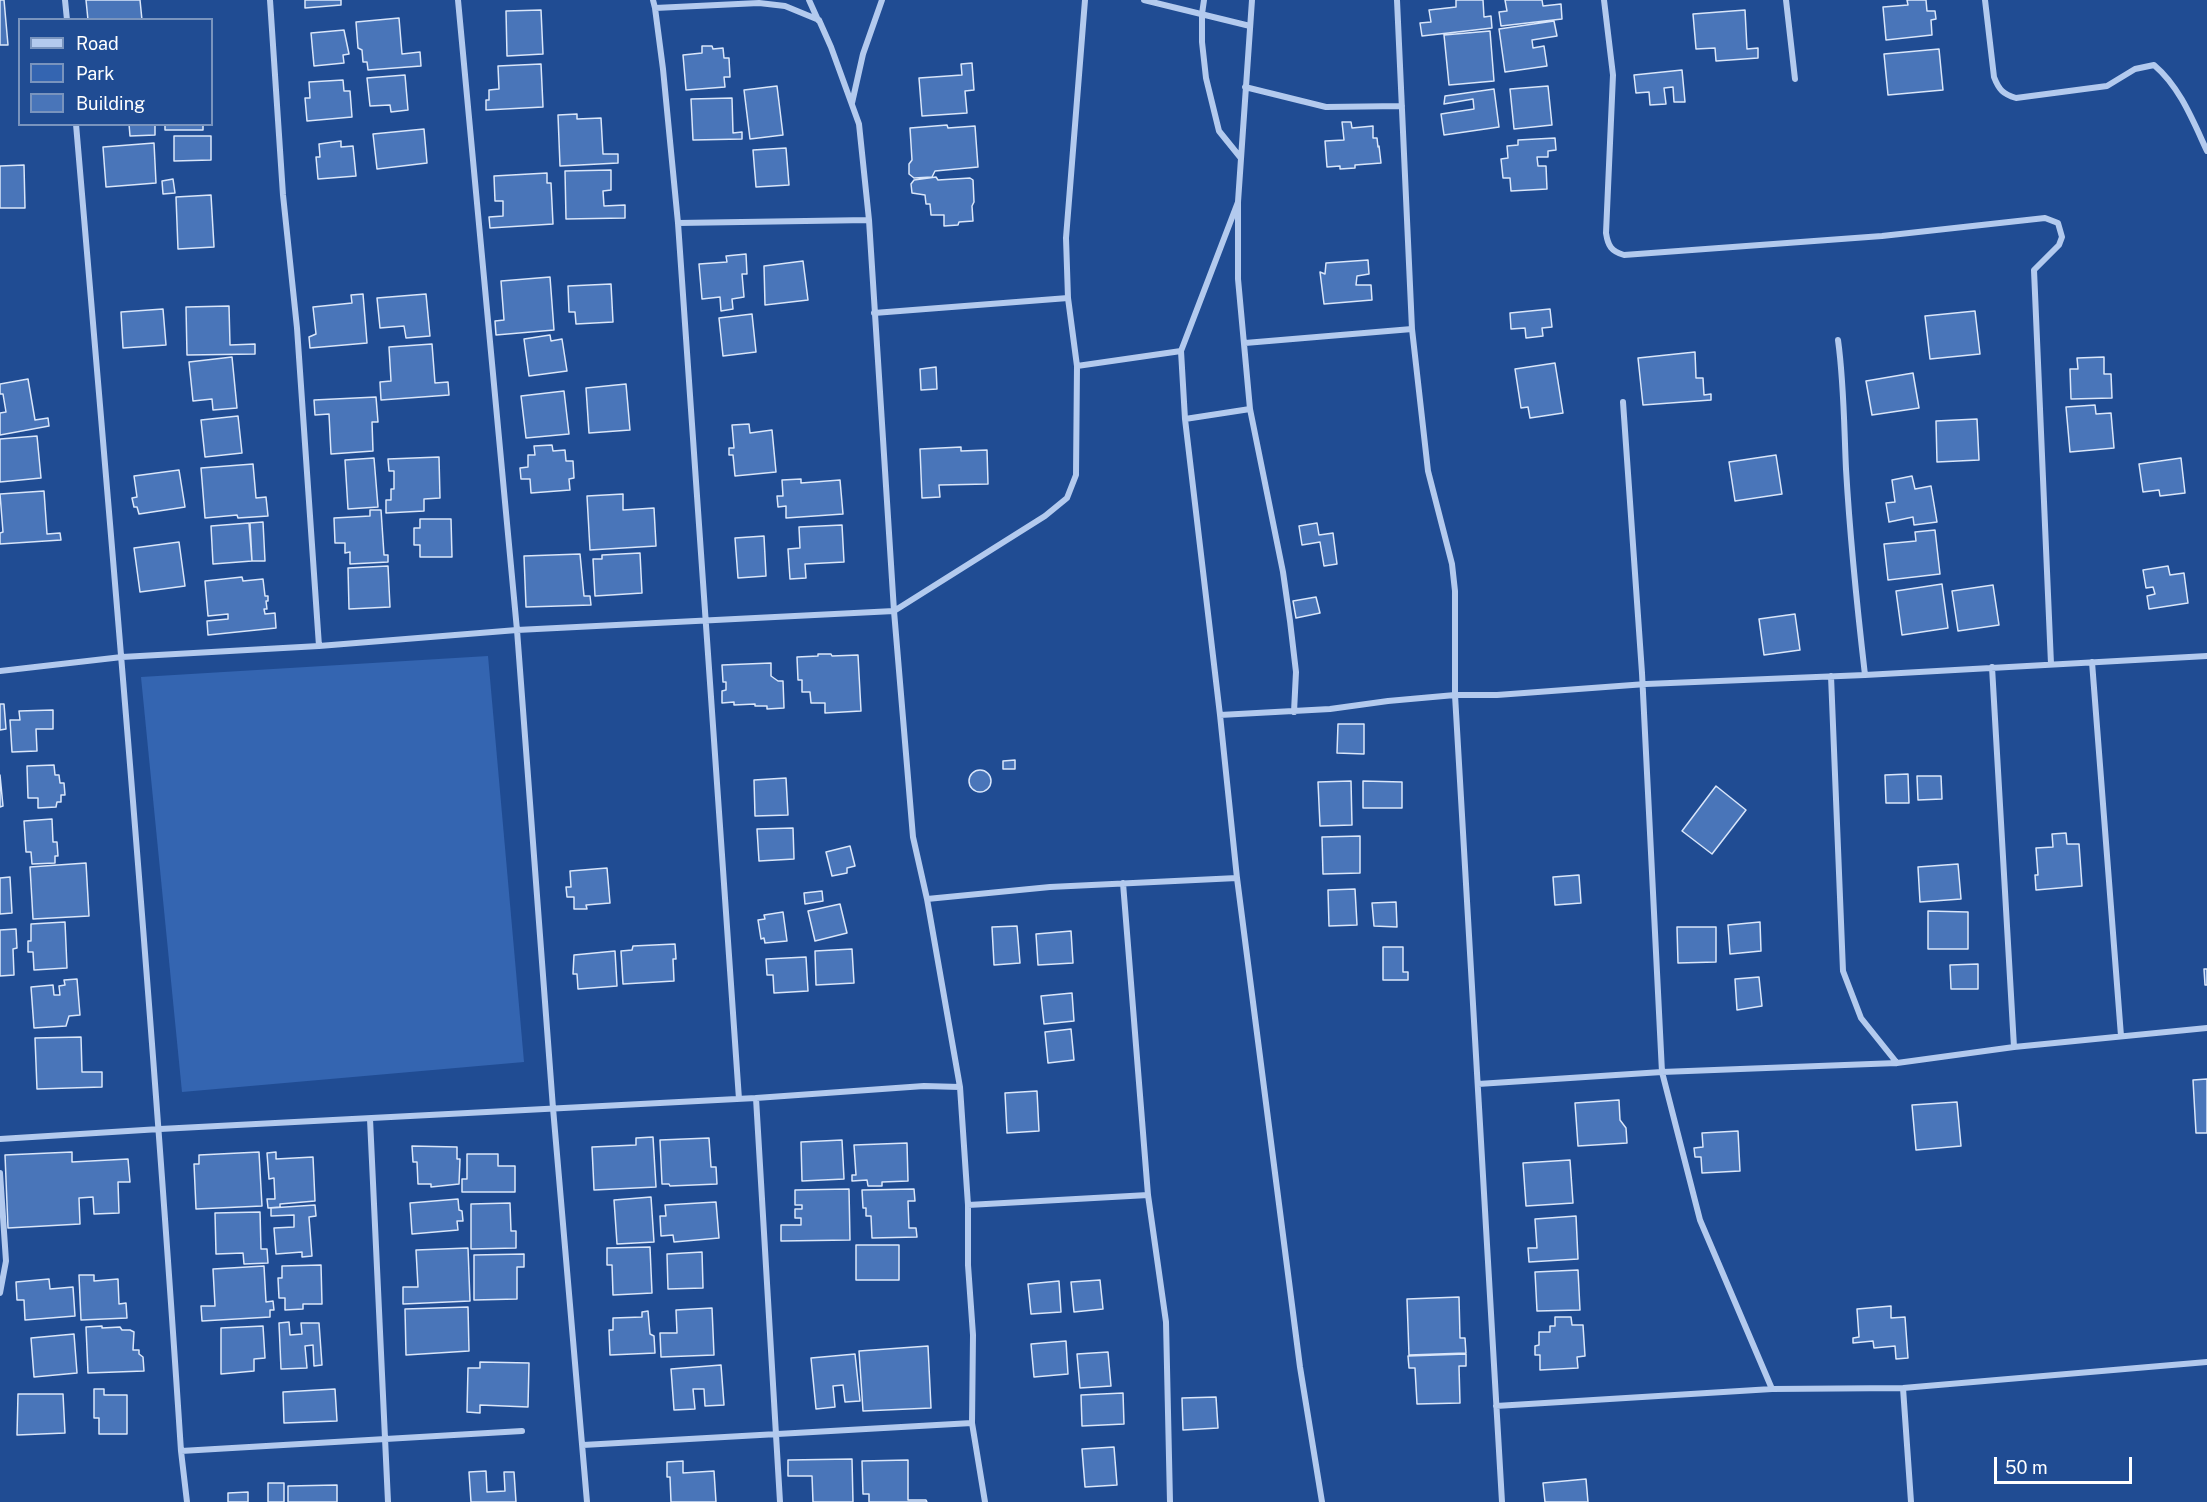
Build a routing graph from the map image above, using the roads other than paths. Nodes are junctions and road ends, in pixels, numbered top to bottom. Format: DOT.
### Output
graph roads {
  1 [pos="65,0"];
  2 [pos="270,0"];
  3 [pos="458,0"];
  4 [pos="652,0"];
  5 [pos="809,0"];
  6 [pos="882,0"];
  7 [pos="1085,0"];
  8 [pos="1144,0"];
  9 [pos="1204,0"];
  10 [pos="1252,0"];
  11 [pos="1397,0"];
  12 [pos="1604,0"];
  13 [pos="1786,0"];
  14 [pos="1985,0"];
  15 [pos="655,8"];
  16 [pos="1202,14"];
  17 [pos="67,18"];
  18 [pos="819,20"];
  19 [pos="1250,26"];
  20 [pos="1795,79"];
  21 [pos="1245,87"];
  22 [pos="851,104"];
  23 [pos="1402,106"];
  24 [pos="76,126"];
  25 [pos="2207,151"];
  26 [pos="1240,157"];
  27 [pos="1238,202"];
  28 [pos="869,220"];
  29 [pos="678,223"];
  30 [pos="1068,298"];
  31 [pos="874,313"];
  32 [pos="1413,329"];
  33 [pos="1838,340"];
  34 [pos="1245,343"];
  35 [pos="1180,351"];
  36 [pos="1077,366"];
  37 [pos="1623,402"];
  38 [pos="1250,409"];
  39 [pos="1185,420"];
  40 [pos="894,611"];
  41 [pos="705,622"];
  42 [pos="517,630"];
  43 [pos="319,646"];
  44 [pos="2207,656"];
  45 [pos="122,657"];
  46 [pos="2092,662"];
  47 [pos="2051,664"];
  48 [pos="1992,667"];
  49 [pos="0,670"];
  50 [pos="1864,675"];
  51 [pos="1831,676"];
  52 [pos="1642,684"];
  53 [pos="1455,695"];
  54 [pos="1294,712"];
  55 [pos="1220,715"];
  56 [pos="1237,878"];
  57 [pos="1123,883"];
  58 [pos="927,899"];
  59 [pos="2207,1028"];
  60 [pos="2121,1036"];
  61 [pos="2014,1047"];
  62 [pos="1897,1063"];
  63 [pos="1662,1072"];
  64 [pos="1478,1084"];
  65 [pos="960,1087"];
  66 [pos="756,1098"];
  67 [pos="739,1099"];
  68 [pos="553,1108"];
  69 [pos="370,1119"];
  70 [pos="160,1129"];
  71 [pos="0,1139"];
  72 [pos="0,1173"];
  73 [pos="1148,1195"];
  74 [pos="968,1205"];
  75 [pos="3,1261"];
  76 [pos="0,1293"];
  77 [pos="2207,1362"];
  78 [pos="1903,1388"];
  79 [pos="1772,1389"];
  80 [pos="1496,1406"];
  81 [pos="972,1423"];
  82 [pos="522,1431"];
  83 [pos="776,1434"];
  84 [pos="384,1438"];
  85 [pos="583,1445"];
  86 [pos="182,1451"];
  87 [pos="187,1502"];
  88 [pos="388,1502"];
  89 [pos="587,1502"];
  90 [pos="780,1502"];
  91 [pos="985,1502"];
  92 [pos="1170,1502"];
  93 [pos="1322,1502"];
  94 [pos="1502,1502"];
  95 [pos="1911,1502"];
  1 -- 17 [label="street"];
  2 -- 43 [label="street"];
  3 -- 42 [label="street"];
  4 -- 15 [label="street"];
  5 -- 18 [label="street"];
  6 -- 22 [label="street"];
  7 -- 30 [label="street"];
  8 -- 16 [label="street"];
  9 -- 16 [label="street"];
  10 -- 19 [label="street"];
  11 -- 23 [label="street"];
  12 -- 47 [label="street"];
  13 -- 20 [label="street"];
  14 -- 25 [label="street"];
  15 -- 18 [label="street"];
  15 -- 29 [label="street"];
  16 -- 19 [label="street"];
  16 -- 26 [label="street"];
  18 -- 22 [label="street"];
  19 -- 21 [label="street"];
  21 -- 23 [label="street"];
  21 -- 26 [label="street"];
  22 -- 28 [label="street"];
  23 -- 32 [label="street"];
  24 -- 45 [label="street"];
  26 -- 27 [label="street"];
  27 -- 34 [label="street"];
  27 -- 35 [label="street"];
  28 -- 29 [label="street"];
  28 -- 31 [label="street"];
  29 -- 41 [label="street"];
  30 -- 31 [label="street"];
  30 -- 36 [label="street"];
  31 -- 40 [label="street"];
  32 -- 34 [label="street"];
  32 -- 53 [label="street"];
  33 -- 50 [label="street"];
  34 -- 38 [label="street"];
  35 -- 36 [label="street"];
  35 -- 39 [label="street"];
  36 -- 40 [label="street"];
  37 -- 52 [label="street"];
  38 -- 39 [label="street"];
  38 -- 54 [label="street"];
  39 -- 55 [label="street"];
  40 -- 41 [label="street"];
  40 -- 58 [label="street"];
  41 -- 42 [label="street"];
  41 -- 67 [label="street"];
  42 -- 43 [label="street"];
  42 -- 68 [label="street"];
  43 -- 45 [label="street"];
  44 -- 46 [label="street"];
  45 -- 49 [label="street"];
  45 -- 70 [label="street"];
  46 -- 47 [label="street"];
  46 -- 60 [label="street"];
  47 -- 48 [label="street"];
  48 -- 50 [label="street"];
  48 -- 61 [label="street"];
  50 -- 51 [label="street"];
  51 -- 52 [label="street"];
  51 -- 62 [label="street"];
  52 -- 53 [label="street"];
  52 -- 63 [label="street"];
  53 -- 54 [label="street"];
  53 -- 64 [label="street"];
  54 -- 55 [label="street"];
  55 -- 56 [label="street"];
  56 -- 57 [label="street"];
  56 -- 93 [label="street"];
  57 -- 58 [label="street"];
  57 -- 73 [label="street"];
  58 -- 65 [label="street"];
  59 -- 60 [label="street"];
  60 -- 61 [label="street"];
  61 -- 62 [label="street"];
  62 -- 63 [label="street"];
  63 -- 64 [label="street"];
  63 -- 79 [label="street"];
  64 -- 80 [label="street"];
  65 -- 66 [label="street"];
  65 -- 74 [label="street"];
  66 -- 67 [label="street"];
  66 -- 83 [label="street"];
  67 -- 68 [label="street"];
  68 -- 69 [label="street"];
  68 -- 85 [label="street"];
  69 -- 70 [label="street"];
  69 -- 84 [label="street"];
  70 -- 71 [label="street"];
  70 -- 86 [label="street"];
  72 -- 75 [label="street"];
  73 -- 74 [label="street"];
  73 -- 92 [label="street"];
  74 -- 81 [label="street"];
  75 -- 76 [label="street"];
  77 -- 78 [label="street"];
  78 -- 79 [label="street"];
  78 -- 95 [label="street"];
  79 -- 80 [label="street"];
  80 -- 94 [label="street"];
  81 -- 83 [label="street"];
  81 -- 91 [label="street"];
  82 -- 84 [label="street"];
  83 -- 85 [label="street"];
  83 -- 90 [label="street"];
  84 -- 86 [label="street"];
  84 -- 88 [label="street"];
  85 -- 89 [label="street"];
  86 -- 87 [label="street"];
}
